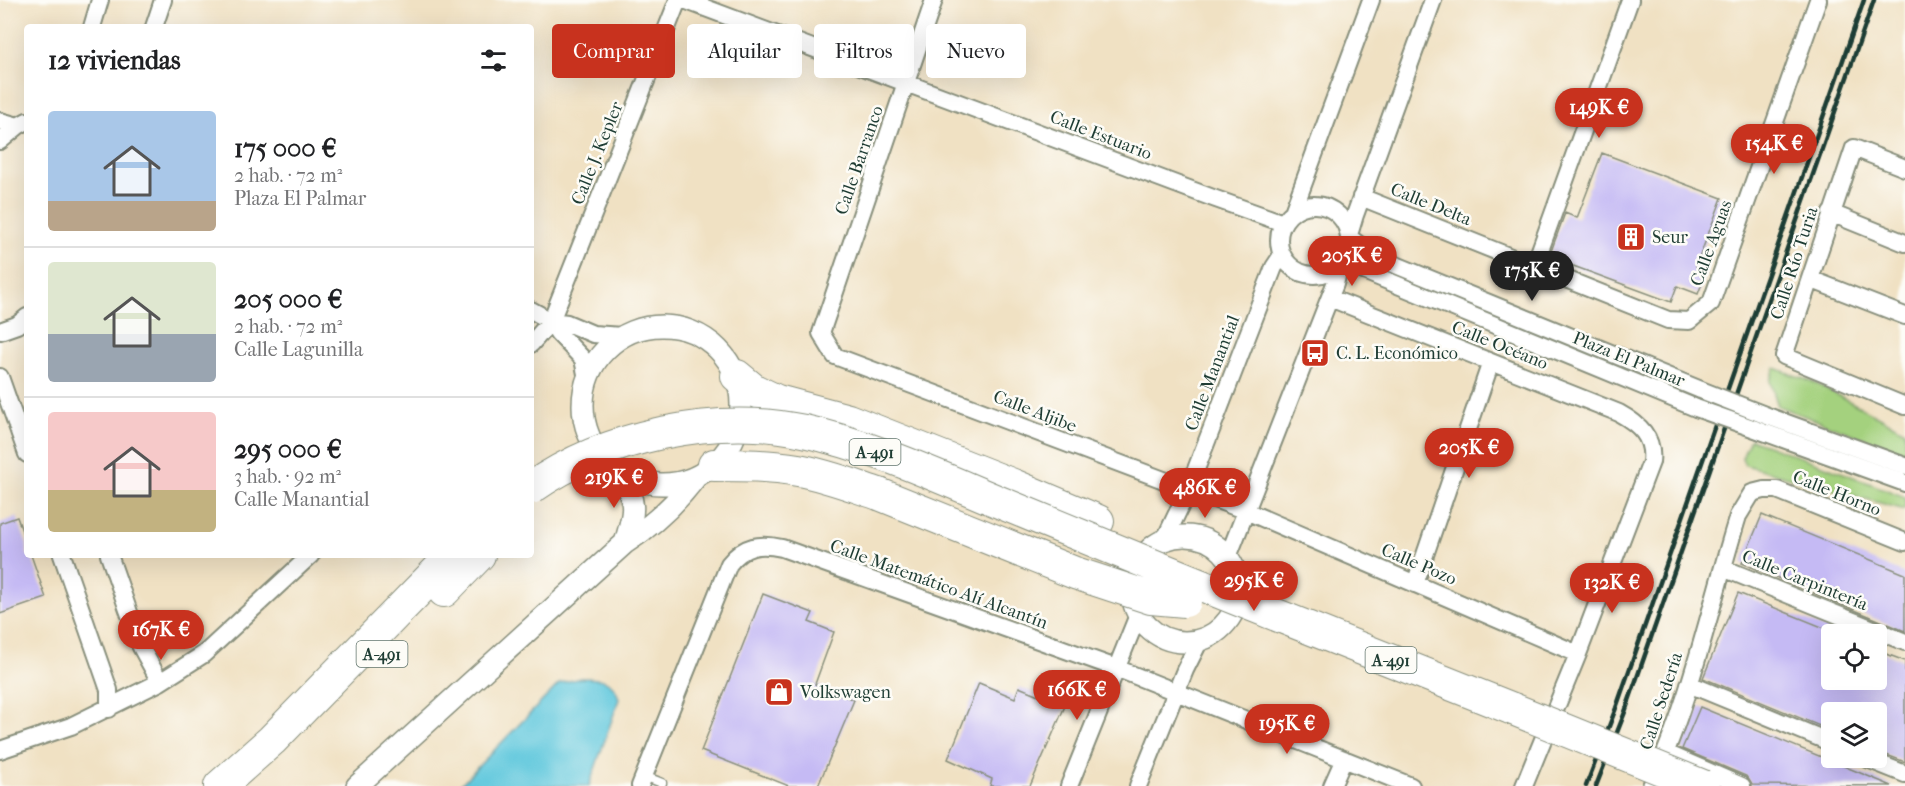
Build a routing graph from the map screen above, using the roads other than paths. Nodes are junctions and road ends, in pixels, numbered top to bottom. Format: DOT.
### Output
graph roads {
  1 [pos="100,0"];
  2 [pos="163,0"];
  3 [pos="678,0"];
  4 [pos="684,0"];
  5 [pos="934,0"];
  6 [pos="1371,0"];
  7 [pos="1433,0"];
  8 [pos="1630,0"];
  9 [pos="1818,0"];
  10 [pos="93,24"];
  11 [pos="155,24"];
  12 [pos="906,82"];
  13 [pos="0,121"];
  14 [pos="22,123"];
  15 [pos="0,141"];
  16 [pos="1905,168"];
  17 [pos="1361,197"];
  18 [pos="1831,213"];
  19 [pos="1288,217"];
  20 [pos="1350,237"];
  21 [pos="1905,243"];
  22 [pos="1282,255"];
  23 [pos="1341,264"];
  24 [pos="1534,267"];
  25 [pos="1810,279"];
  26 [pos="1329,298"];
  27 [pos="534,312"];
  28 [pos="1905,316"];
  29 [pos="24,319"];
  30 [pos="551,321"];
  31 [pos="1689,321"];
  32 [pos="0,331"];
  33 [pos="821,333"];
  34 [pos="622,336"];
  35 [pos="534,341"];
  36 [pos="1491,362"];
  37 [pos="0,376"];
  38 [pos="737,376"];
  39 [pos="588,379"];
  40 [pos="1905,406"];
  41 [pos="1766,424"];
  42 [pos="24,445"];
  43 [pos="1905,466"];
  44 [pos="705,471"];
  45 [pos="620,472"];
  46 [pos="1905,483"];
  47 [pos="534,486"];
  48 [pos="1188,490"];
  49 [pos="1752,493"];
  50 [pos="534,509"];
  51 [pos="1246,511"];
  52 [pos="1165,539"];
  53 [pos="1905,542"];
  54 [pos="625,543"];
  55 [pos="1228,557"];
  56 [pos="63,558"];
  57 [pos="110,558"];
  58 [pos="308,558"];
  59 [pos="450,558"];
  60 [pos="476,558"];
  61 [pos="1723,568"];
  62 [pos="1415,584"];
  63 [pos="1197,594"];
  64 [pos="1138,615"];
  65 [pos="1200,640"];
  66 [pos="1905,642"];
  67 [pos="1578,654"];
  68 [pos="1116,668"];
  69 [pos="160,682"];
  70 [pos="1689,684"];
  71 [pos="1177,691"];
  72 [pos="109,709"];
  73 [pos="1509,717"];
  74 [pos="1821,738"];
  75 [pos="279,746"];
  76 [pos="0,750"];
  77 [pos="1666,753"];
  78 [pos="1344,759"];
  79 [pos="1887,767"];
  80 [pos="1905,774"];
  81 [pos="642,781"];
  82 [pos="663,783"];
  83 [pos="220,786"];
  84 [pos="251,786"];
  85 [pos="357,786"];
  86 [pos="1069,786"];
  87 [pos="1138,786"];
  88 [pos="1332,786"];
  89 [pos="1411,786"];
  90 [pos="1524,786"];
  91 [pos="1651,786"];
  92 [pos="1703,786"];
  93 [pos="1742,786"];
  1 -- 10 [label="street"];
  2 -- 11 [label="street"];
  3 -- 30 [label="street, Calle J. Kepler"];
  4 -- 12 [label="street, Calle Estuario"];
  5 -- 12 [label="street, Calle Barranco"];
  6 -- 19 [label="street"];
  7 -- 17 [label="street"];
  8 -- 24 [label="street"];
  9 -- 31 [label="street, Calle Aguas"];
  12 -- 19 [label="street, Calle Estuario"];
  12 -- 33 [label="street, Calle Barranco"];
  13 -- 14 [label="street"];
  14 -- 15 [label="street"];
  16 -- 18 [label="street, Calle Río Turia"];
  17 -- 20 [label="street"];
  17 -- 24 [label="street, Calle Delta"];
  18 -- 21 [label="street"];
  18 -- 25 [label="street, Calle Río Turia"];
  19 -- 20 [label="street"];
  19 -- 22 [label="street"];
  20 -- 23 [label="street"];
  20 -- 41 [label="street, Plaza El Palmar, bridge"];
  22 -- 23 [label="street"];
  22 -- 48 [label="street, Calle Manantial"];
  23 -- 26 [label="street"];
  23 -- 41 [label="street, Plaza El Palmar, bridge"];
  24 -- 31 [label="street, Calle Delta"];
  25 -- 28 [label="street"];
  25 -- 40 [label="street, Calle Río Turia"];
  26 -- 36 [label="street, Calle Océano"];
  26 -- 51 [label="street"];
  27 -- 30 [label="street"];
  29 -- 32 [label="street"];
  30 -- 34 [label="street"];
  30 -- 35 [label="street, Calle J. Kepler"];
  30 -- 39 [label="street"];
  33 -- 48 [label="street, Calle Aljibe"];
  34 -- 38 [label="street"];
  34 -- 39 [label="street"];
  36 -- 62 [label="street"];
  36 -- 67 [label="street, Calle Océano"];
  37 -- 42 [label="street"];
  38 -- 44 [label="street"];
  38 -- 63 [label="highway"];
  39 -- 45 [label="street"];
  41 -- 43 [label="street, Plaza El Palmar"];
  41 -- 46 [label="street, Plaza El Palmar"];
  44 -- 45 [label="street"];
  44 -- 54 [label="street"];
  44 -- 63 [label="highway, bridge"];
  45 -- 54 [label="street"];
  47 -- 63 [label="highway, A-491, bridge"];
  48 -- 51 [label="street, Calle Aljibe"];
  48 -- 52 [label="street, Calle Manantial"];
  49 -- 53 [label="street, Calle Horno"];
  49 -- 61 [label="street, Calle Sedería"];
  50 -- 63 [label="highway, A-491"];
  51 -- 55 [label="street"];
  51 -- 62 [label="street, Calle Pozo"];
  52 -- 55 [label="street"];
  52 -- 64 [label="street"];
  54 -- 85 [label="street"];
  55 -- 65 [label="street"];
  56 -- 72 [label="street"];
  57 -- 69 [label="street"];
  58 -- 69 [label="street"];
  59 -- 75 [label="highway, A-491"];
  60 -- 75 [label="highway, A-491"];
  61 -- 66 [label="street, Calle Carpintería"];
  61 -- 70 [label="street, Calle Sedería"];
  62 -- 67 [label="street, Calle Pozo"];
  63 -- 73 [label="highway, A-491"];
  64 -- 65 [label="street"];
  64 -- 68 [label="street"];
  65 -- 71 [label="street"];
  67 -- 90 [label="street"];
  68 -- 71 [label="street, Calle Matemático Alí Alcantín"];
  68 -- 81 [label="street, Calle Matemático Alí Alcantín"];
  68 -- 86 [label="street"];
  69 -- 72 [label="street"];
  70 -- 74 [label="street"];
  70 -- 77 [label="street, Calle Sedería"];
  71 -- 78 [label="street, Calle Matemático Alí Alcantín"];
  71 -- 87 [label="street"];
  72 -- 76 [label="street"];
  73 -- 91 [label="highway, A-491"];
  73 -- 92 [label="highway, A-491, bridge"];
  75 -- 83 [label="highway, A-491"];
  75 -- 84 [label="highway, A-491"];
  77 -- 91 [label="street, Calle Sedería"];
  77 -- 93 [label="street"];
  78 -- 88 [label="street"];
  78 -- 89 [label="street, Calle Matemático Alí Alcantín"];
  79 -- 80 [label="street"];
  81 -- 82 [label="lane"];
}
